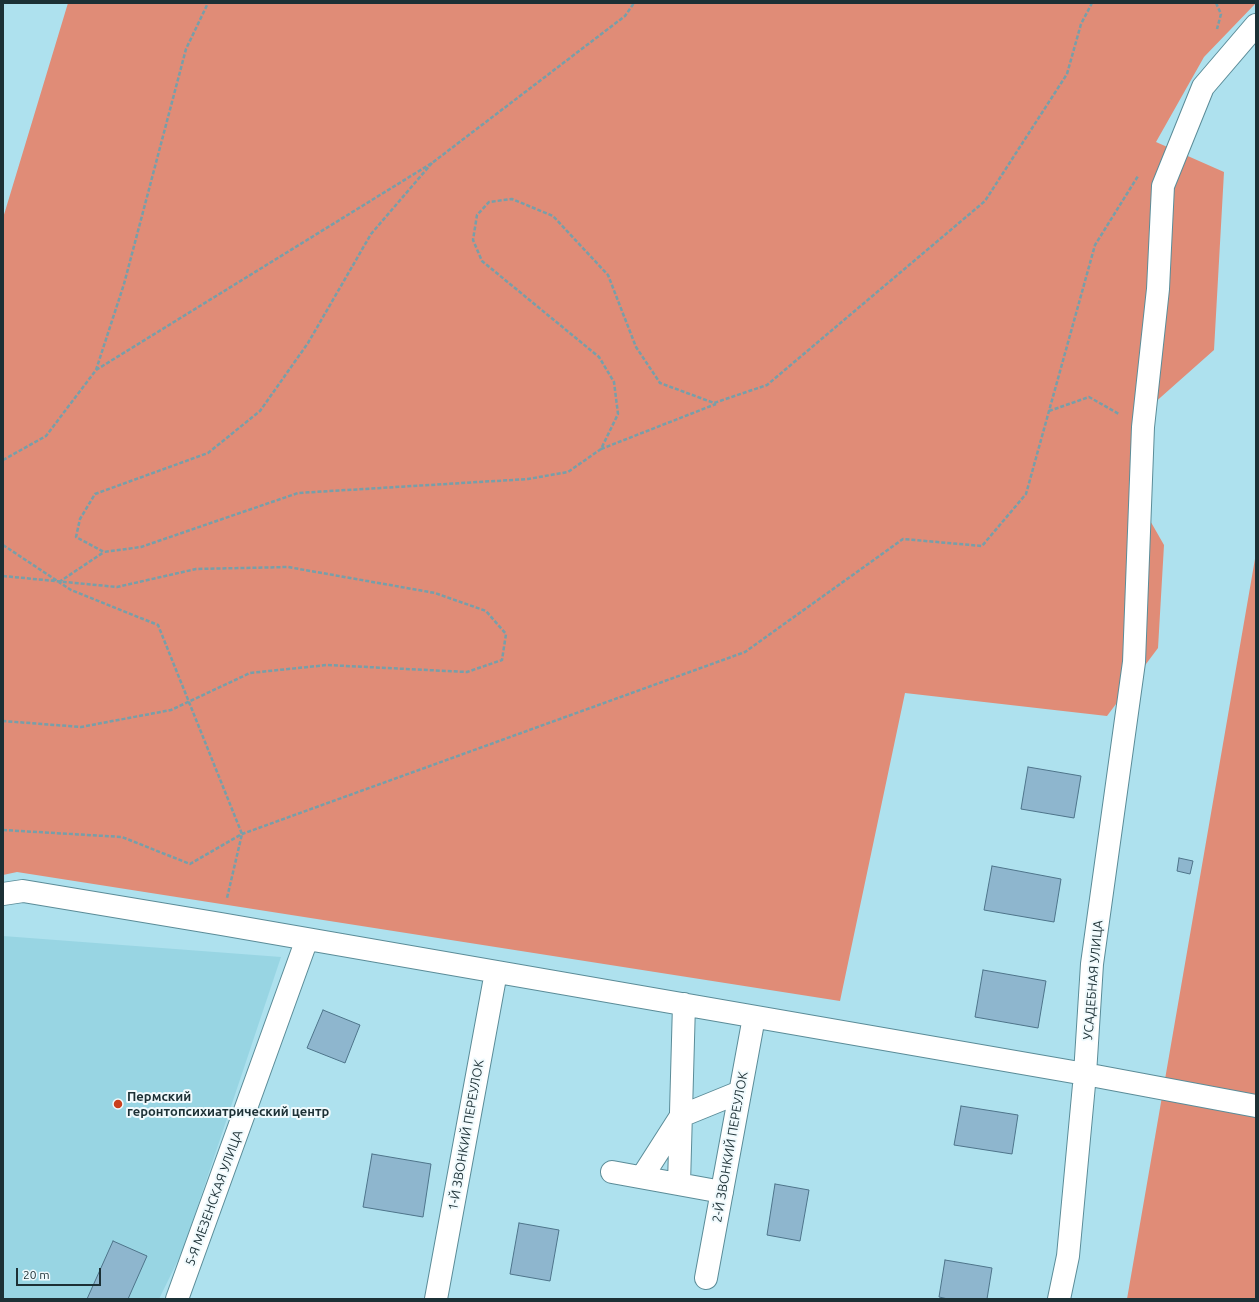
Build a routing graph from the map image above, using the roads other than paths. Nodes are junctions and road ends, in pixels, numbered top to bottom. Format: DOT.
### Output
graph roads {
  1 [pos="1256,25"];
  2 [pos="3,894"];
  3 [pos="307,939"];
  4 [pos="496,972"];
  5 [pos="684,1004"];
  6 [pos="754,1017"];
  7 [pos="1085,1074"];
  8 [pos="740,1092"];
  9 [pos="1256,1106"];
  10 [pos="681,1116"];
  11 [pos="612,1172"];
  12 [pos="642,1177"];
  13 [pos="679,1184"];
  14 [pos="722,1192"];
  15 [pos="706,1278"];
  16 [pos="177,1299"];
  17 [pos="436,1299"];
  18 [pos="1059,1299"];
  1 -- 7 [label="street, УСАДЕБНАЯ УЛИЦА"];
  2 -- 3 [label="street"];
  3 -- 4 [label="street"];
  3 -- 16 [label="street, 5-Я МЕЗЕНСКАЯ УЛИЦА"];
  4 -- 5 [label="street"];
  4 -- 17 [label="street, 1-Й ЗВОНКИЙ ПЕРЕУЛОК"];
  5 -- 6 [label="street"];
  5 -- 10 [label="street"];
  6 -- 7 [label="street"];
  6 -- 8 [label="street, 2-Й ЗВОНКИЙ ПЕРЕУЛОК"];
  7 -- 9 [label="street"];
  7 -- 18 [label="street, УСАДЕБНАЯ УЛИЦА"];
  8 -- 10 [label="street"];
  8 -- 14 [label="street, 2-Й ЗВОНКИЙ ПЕРЕУЛОК"];
  10 -- 12 [label="street"];
  10 -- 13 [label="street"];
  11 -- 12 [label="street"];
  12 -- 13 [label="street"];
  13 -- 14 [label="street"];
  14 -- 15 [label="street, 2-Й ЗВОНКИЙ ПЕРЕУЛОК"];
}
